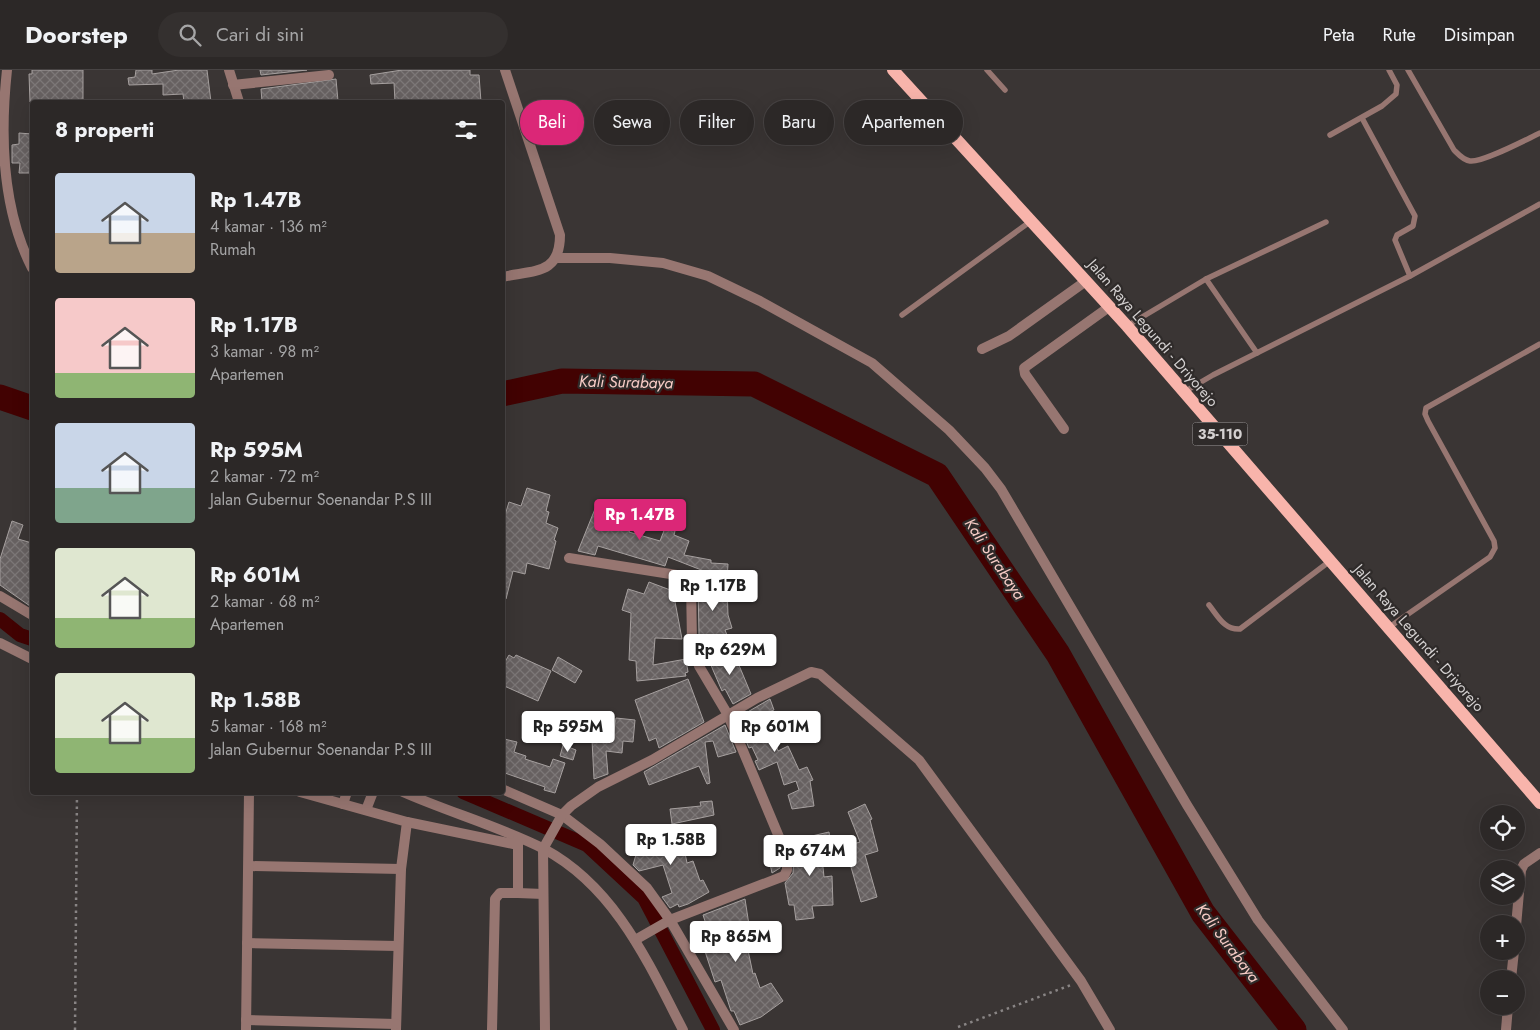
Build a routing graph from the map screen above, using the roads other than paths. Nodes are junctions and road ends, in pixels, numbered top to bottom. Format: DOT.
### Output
graph roads {
  1 [pos="7,70"];
  2 [pos="229,70"];
  3 [pos="504,70"];
  4 [pos="893,70"];
  5 [pos="987,70"];
  6 [pos="1389,70"];
  7 [pos="1408,70"];
  8 [pos="329,75"];
  9 [pos="233,85"];
  10 [pos="1005,90"];
  11 [pos="238,100"];
  12 [pos="1362,118"];
  13 [pos="1540,133"];
  14 [pos="1330,135"];
  15 [pos="1540,204"];
  16 [pos="1031,221"];
  17 [pos="1326,222"];
  18 [pos="557,258"];
  19 [pos="30,262"];
  20 [pos="505,276"];
  21 [pos="1410,276"];
  22 [pos="1206,279"];
  23 [pos="1086,281"];
  24 [pos="1109,307"];
  25 [pos="902,315"];
  26 [pos="1127,326"];
  27 [pos="1540,344"];
  28 [pos="982,349"];
  29 [pos="1258,353"];
  30 [pos="1184,392"];
  31 [pos="1064,428"];
  32 [pos="569,558"];
  33 [pos="1330,560"];
  34 [pos="0,596"];
  35 [pos="1209,605"];
  36 [pos="30,614"];
  37 [pos="1388,628"];
  38 [pos="0,643"];
  39 [pos="30,658"];
  40 [pos="728,715"];
  41 [pos="505,790"];
  42 [pos="249,795"];
  43 [pos="311,795"];
  44 [pos="346,795"];
  45 [pos="372,795"];
  46 [pos="409,795"];
  47 [pos="1540,803"];
  48 [pos="343,804"];
  49 [pos="366,810"];
  50 [pos="560,818"];
  51 [pos="407,822"];
  52 [pos="518,842"];
  53 [pos="545,845"];
  54 [pos="1540,853"];
  55 [pos="249,866"];
  56 [pos="402,869"];
  57 [pos="518,893"];
  58 [pos="543,894"];
  59 [pos="1517,915"];
  60 [pos="666,922"];
  61 [pos="639,937"];
  62 [pos="247,943"];
  63 [pos="398,946"];
  64 [pos="1507,1015"];
  65 [pos="246,1025"];
  66 [pos="396,1027"];
  67 [pos="492,1030"];
  68 [pos="545,1030"];
  69 [pos="683,1030"];
  70 [pos="734,1030"];
  71 [pos="1110,1030"];
  72 [pos="1343,1030"];
  73 [pos="1506,1030"];
  1 -- 19 [label="street"];
  2 -- 9 [label="street"];
  3 -- 18 [label="street"];
  4 -- 16 [label="main road, Jalan Raya Legundi - Driyorejo / 35-110"];
  5 -- 10 [label="lane"];
  6 -- 12 [label="lane"];
  7 -- 13 [label="lane"];
  8 -- 9 [label="street"];
  9 -- 11 [label="street"];
  12 -- 14 [label="lane"];
  12 -- 21 [label="lane"];
  15 -- 21 [label="lane"];
  16 -- 23 [label="main road, Jalan Raya Legundi - Driyorejo / 35-110"];
  16 -- 25 [label="lane"];
  17 -- 22 [label="lane"];
  18 -- 20 [label="street"];
  18 -- 72 [label="street"];
  21 -- 29 [label="lane"];
  22 -- 26 [label="lane"];
  22 -- 29 [label="lane"];
  23 -- 24 [label="main road, Jalan Raya Legundi - Driyorejo / 35-110"];
  23 -- 28 [label="street"];
  24 -- 26 [label="main road, Jalan Raya Legundi - Driyorejo / 35-110"];
  24 -- 31 [label="street"];
  26 -- 30 [label="main road, Jalan Raya Legundi - Driyorejo / 35-110"];
  27 -- 37 [label="lane"];
  29 -- 30 [label="lane"];
  30 -- 33 [label="main road, Jalan Raya Legundi - Driyorejo / 35-110"];
  32 -- 40 [label="street"];
  33 -- 35 [label="lane"];
  33 -- 37 [label="main road, Jalan Raya Legundi - Driyorejo / 35-110"];
  34 -- 36 [label="street"];
  37 -- 47 [label="main road, Jalan Raya Legundi - Driyorejo / 35-110"];
  38 -- 39 [label="street"];
  40 -- 50 [label="street"];
  40 -- 60 [label="street"];
  40 -- 71 [label="street"];
  41 -- 50 [label="street"];
  42 -- 55 [label="street"];
  43 -- 48 [label="street"];
  44 -- 48 [label="street"];
  45 -- 49 [label="street"];
  46 -- 52 [label="street"];
  48 -- 49 [label="street"];
  49 -- 51 [label="street"];
  50 -- 53 [label="street"];
  50 -- 60 [label="street"];
  51 -- 52 [label="street"];
  51 -- 56 [label="street"];
  52 -- 53 [label="street"];
  52 -- 57 [label="street"];
  53 -- 58 [label="street"];
  53 -- 61 [label="street"];
  54 -- 59 [label="street"];
  55 -- 56 [label="street"];
  55 -- 62 [label="street"];
  56 -- 63 [label="street"];
  57 -- 58 [label="street"];
  57 -- 67 [label="street"];
  58 -- 68 [label="street"];
  60 -- 61 [label="street"];
  60 -- 70 [label="street"];
  61 -- 69 [label="street"];
  62 -- 63 [label="street"];
  62 -- 65 [label="street"];
  63 -- 66 [label="street"];
  64 -- 73 [label="street"];
  65 -- 66 [label="street"];
}
